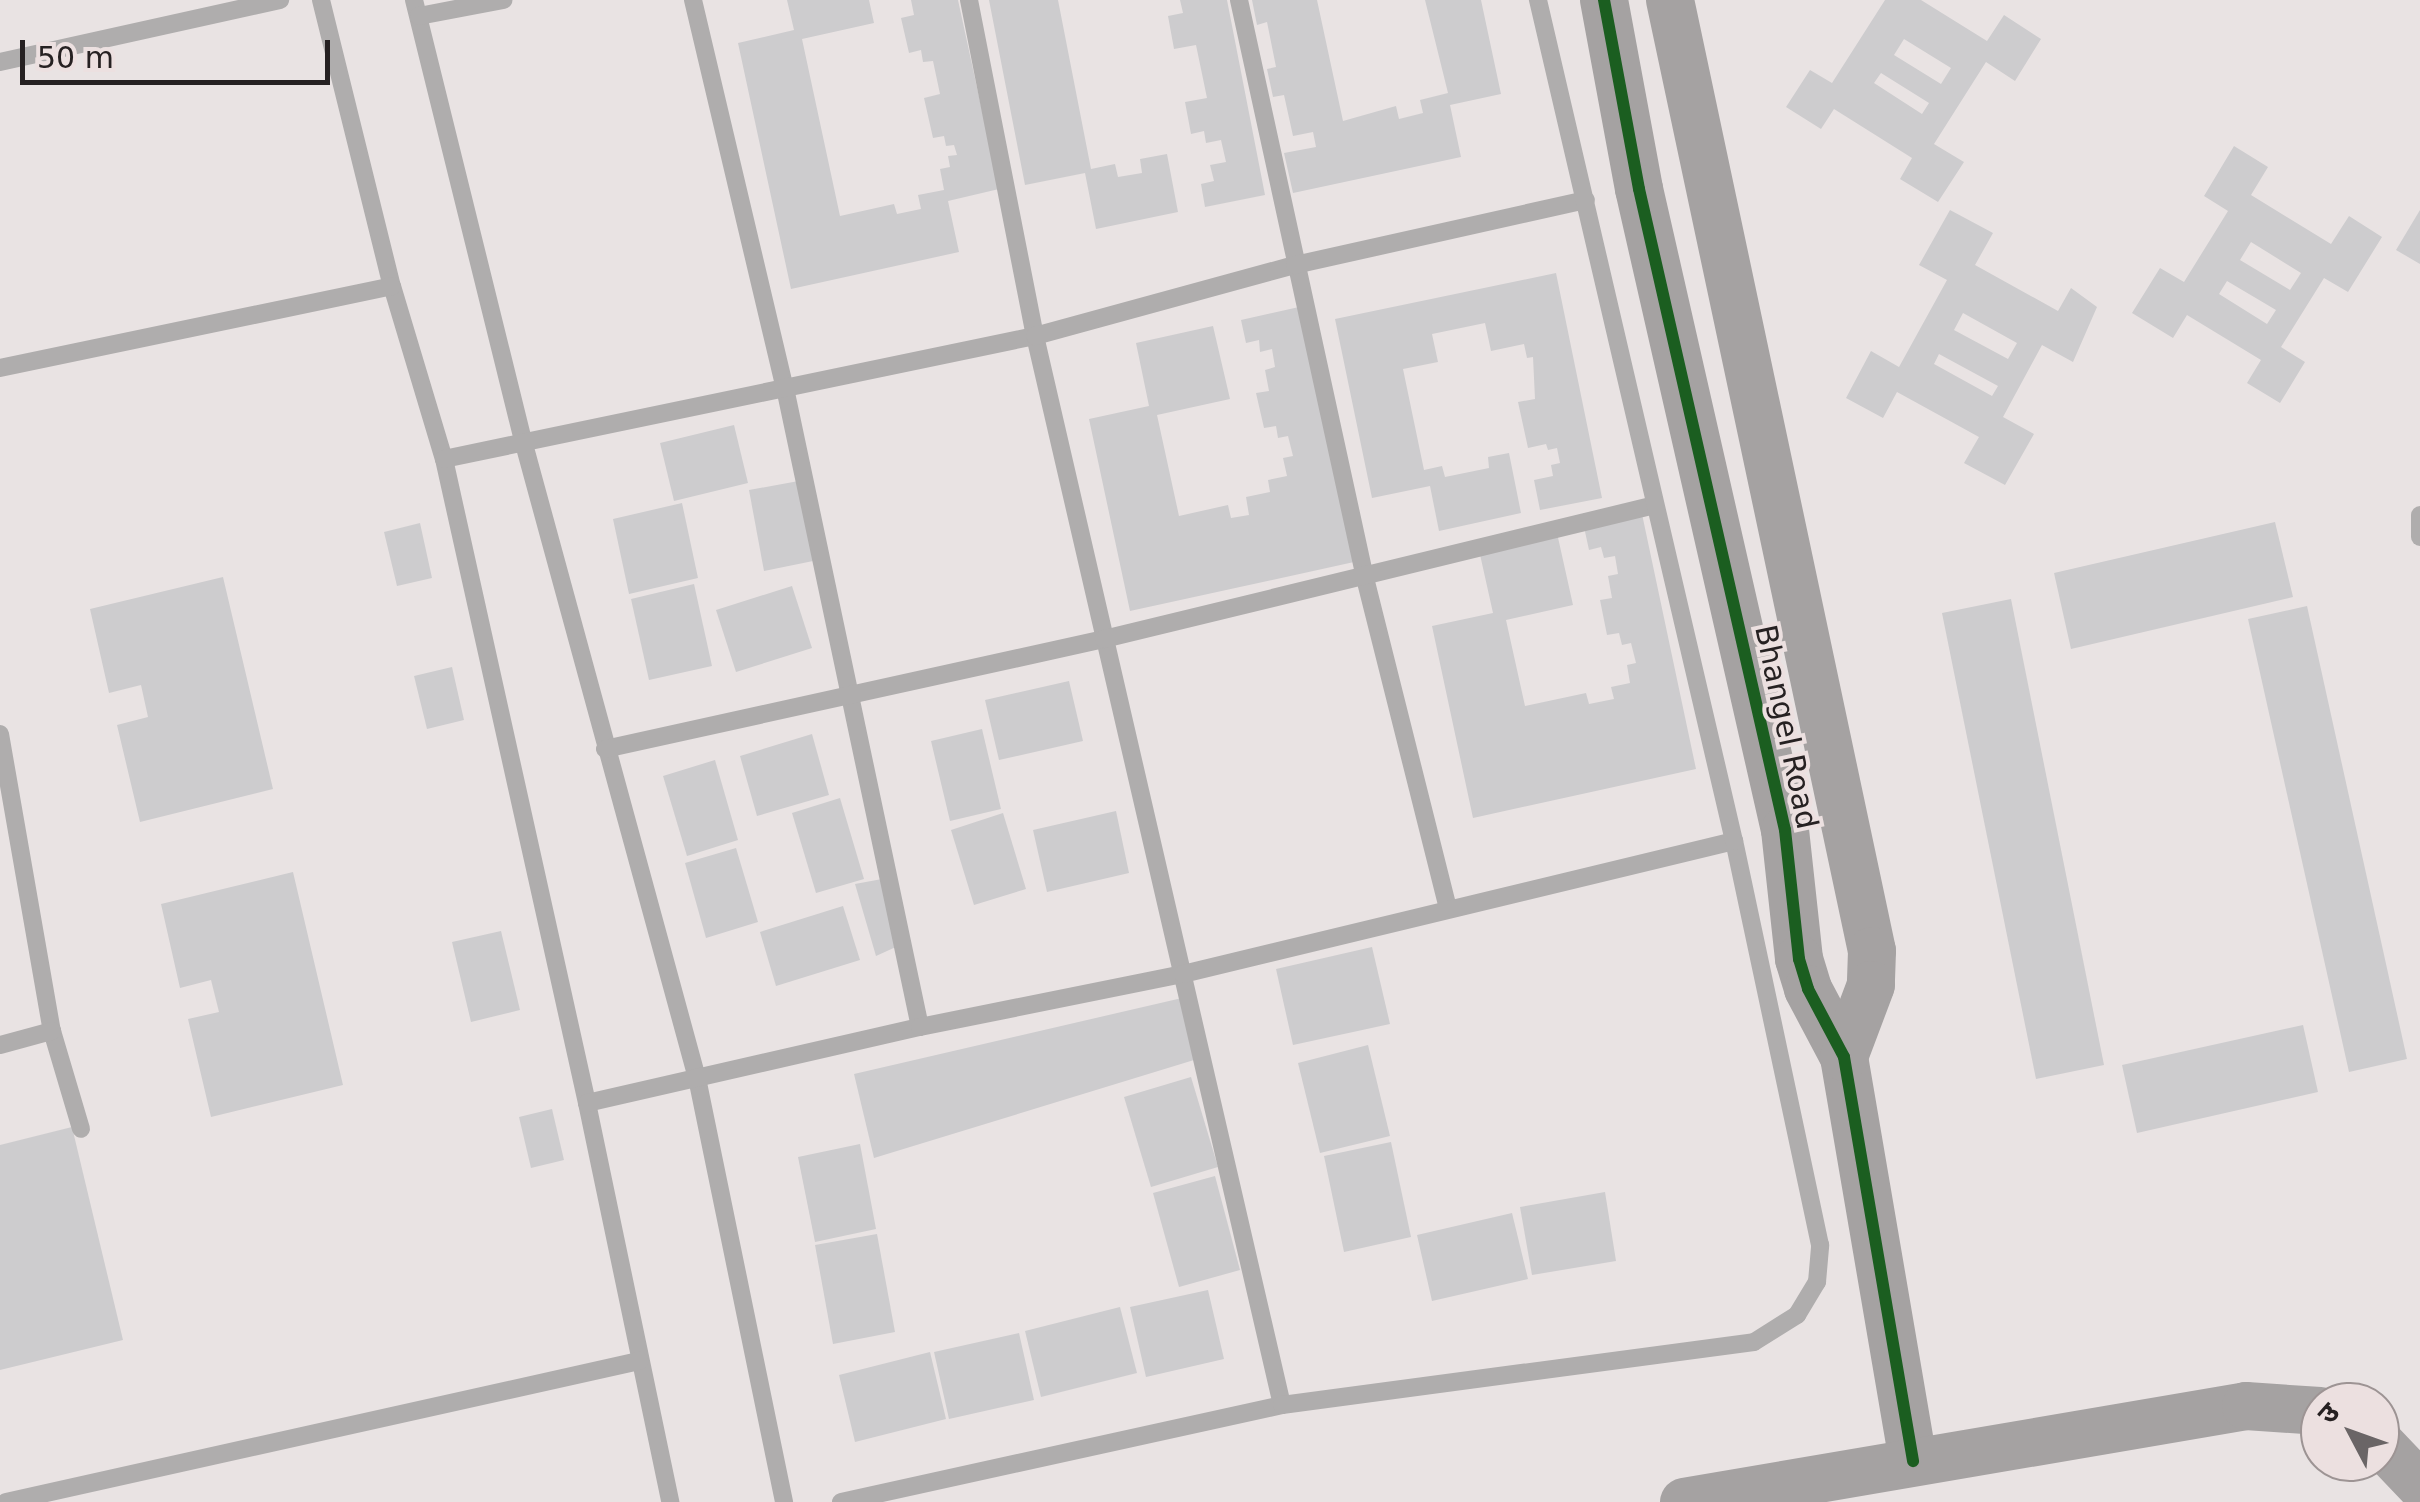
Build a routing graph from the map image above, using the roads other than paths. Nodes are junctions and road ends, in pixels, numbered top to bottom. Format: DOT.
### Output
graph roads {
  1 [pos="280,0"];
  2 [pos="322,0"];
  3 [pos="503,0"];
  4 [pos="693,0"];
  5 [pos="969,0"];
  6 [pos="1239,0"];
  7 [pos="1538,0"];
  8 [pos="1604,0"];
  9 [pos="1670,0"];
  10 [pos="416,8"];
  11 [pos="0,62"];
  12 [pos="1708,176"];
  13 [pos="1639,189"];
  14 [pos="1586,200"];
  15 [pos="1296,265"];
  16 [pos="392,286"];
  17 [pos="1035,336"];
  18 [pos="0,368"];
  19 [pos="785,388"];
  20 [pos="524,444"];
  21 [pos="444,459"];
  22 [pos="1655,504"];
  23 [pos="2420,514"];
  24 [pos="2420,538"];
  25 [pos="1365,578"];
  26 [pos="1104,639"];
  27 [pos="851,692"];
  28 [pos="0,734"];
  29 [pos="605,748"];
  30 [pos="5,803"];
  31 [pos="1844,818"];
  32 [pos="1785,830"];
  33 [pos="1734,841"];
  34 [pos="1448,910"];
  35 [pos="1183,974"];
  36 [pos="920,1027"];
  37 [pos="52,1030"];
  38 [pos="0,1045"];
  39 [pos="1844,1056"];
  40 [pos="698,1078"];
  41 [pos="588,1103"];
  42 [pos="81,1128"];
  43 [pos="639,1361"];
  44 [pos="1282,1405"];
  45 [pos="2300,1410"];
  46 [pos="1913,1461"];
  47 [pos="2400,1464"];
  48 [pos="2420,1485"];
  49 [pos="6,1502"];
  50 [pos="670,1502"];
  51 [pos="784,1502"];
  52 [pos="841,1502"];
  53 [pos="1684,1502"];
  1 -- 11 [label="lane"];
  2 -- 16 [label="lane"];
  3 -- 10 [label="lane"];
  4 -- 19 [label="lane"];
  5 -- 17 [label="lane"];
  6 -- 15 [label="lane"];
  7 -- 14 [label="lane"];
  8 -- 13 [label="street, Bhangel Road"];
  9 -- 12 [label="street, Bhangel Road"];
  10 -- 20 [label="lane"];
  12 -- 13 [label="street"];
  12 -- 31 [label="street, Bhangel Road"];
  13 -- 32 [label="street, Bhangel Road"];
  14 -- 15 [label="lane"];
  14 -- 22 [label="lane"];
  15 -- 17 [label="lane"];
  15 -- 25 [label="lane"];
  16 -- 18 [label="lane"];
  16 -- 21 [label="lane"];
  17 -- 19 [label="lane"];
  17 -- 26 [label="lane"];
  19 -- 20 [label="lane"];
  19 -- 27 [label="lane"];
  20 -- 21 [label="lane"];
  20 -- 29 [label="lane"];
  21 -- 41 [label="lane"];
  22 -- 25 [label="lane"];
  22 -- 33 [label="lane"];
  23 -- 24 [label="lane"];
  25 -- 26 [label="lane"];
  25 -- 34 [label="lane"];
  26 -- 27 [label="lane"];
  26 -- 35 [label="lane"];
  27 -- 29 [label="lane"];
  27 -- 36 [label="lane"];
  28 -- 30 [label="lane"];
  29 -- 40 [label="lane"];
  30 -- 37 [label="lane"];
  31 -- 32 [label="street"];
  31 -- 39 [label="street, Bhangel Road"];
  32 -- 39 [label="street, Bhangel Road"];
  33 -- 34 [label="lane"];
  33 -- 44 [label="lane"];
  34 -- 35 [label="lane"];
  35 -- 36 [label="lane"];
  35 -- 44 [label="lane"];
  36 -- 40 [label="lane"];
  37 -- 38 [label="lane"];
  37 -- 42 [label="lane"];
  39 -- 46 [label="street, Bhangel Road"];
  40 -- 41 [label="lane"];
  40 -- 51 [label="lane"];
  41 -- 43 [label="lane"];
  43 -- 49 [label="lane"];
  43 -- 50 [label="lane"];
  44 -- 52 [label="lane"];
  45 -- 46 [label="street"];
  46 -- 53 [label="street"];
  47 -- 48 [label="street"];
}
